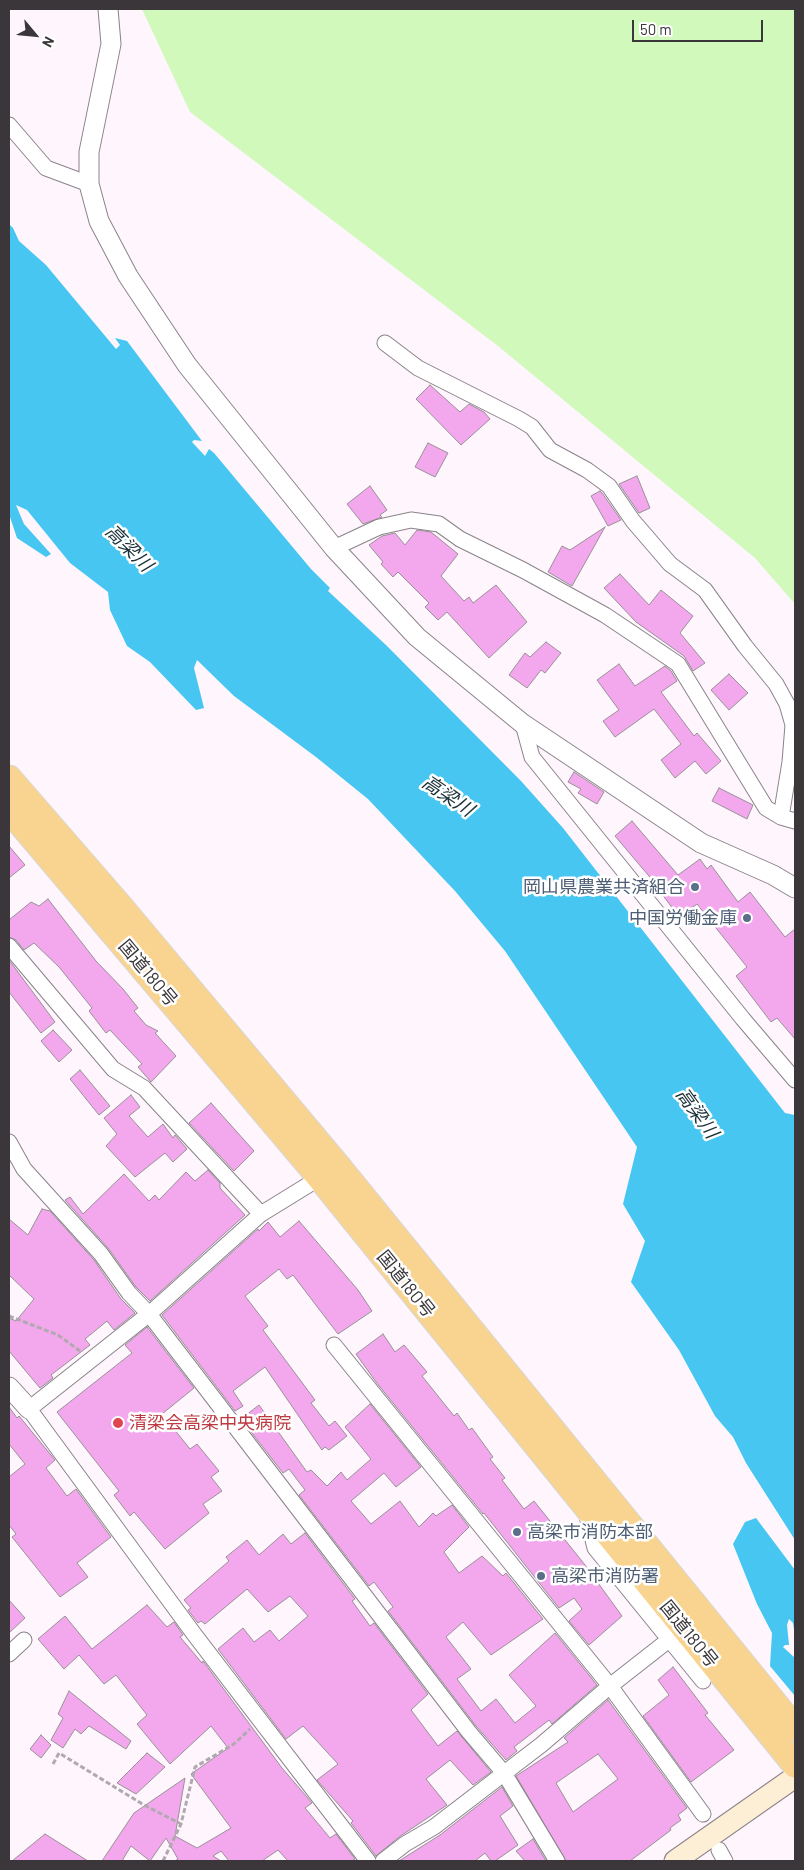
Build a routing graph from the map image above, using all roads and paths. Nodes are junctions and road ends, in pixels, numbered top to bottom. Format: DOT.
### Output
graph roads {
  1 [pos="108,9"];
  2 [pos="9,125"];
  3 [pos="90,184"];
  4 [pos="385,343"];
  5 [pos="334,548"];
  6 [pos="522,724"];
  7 [pos="9,778"];
  8 [pos="9,810"];
  9 [pos="788,819"];
  10 [pos="795,888"];
  11 [pos="9,946"];
  12 [pos="795,1080"];
  13 [pos="9,1142"];
  14 [pos="329,1172"];
  15 [pos="261,1214"];
  16 [pos="149,1314"];
  17 [pos="9,1316"];
  18 [pos="334,1345"];
  19 [pos="92,1360"];
  20 [pos="9,1387"];
  21 [pos="29,1409"];
  22 [pos="584,1504"];
  23 [pos="24,1640"];
  24 [pos="670,1640"];
  25 [pos="9,1654"];
  26 [pos="703,1680"];
  27 [pos="610,1686"];
  28 [pos="260,1720"];
  29 [pos="795,1728"];
  30 [pos="53,1764"];
  31 [pos="795,1765"];
  32 [pos="504,1773"];
  33 [pos="795,1777"];
  34 [pos="703,1814"];
  35 [pos="181,1824"];
  36 [pos="163,1861"];
  37 [pos="368,1861"];
  38 [pos="383,1861"];
  39 [pos="557,1861"];
  40 [pos="675,1861"];
  1 -- 3 [label="street"];
  2 -- 3 [label="street"];
  3 -- 5 [label="street"];
  4 -- 9 [label="street"];
  5 -- 6 [label="street"];
  5 -- 9 [label="street"];
  6 -- 10 [label="street"];
  6 -- 12 [label="street"];
  7 -- 14 [label="highway, 国道180号"];
  8 -- 14 [label="highway, 国道180号"];
  11 -- 15 [label="street"];
  13 -- 16 [label="street"];
  14 -- 15 [label="street"];
  14 -- 22 [label="highway, 国道180号"];
  14 -- 29 [label="highway, 国道180号"];
  15 -- 16 [label="street"];
  16 -- 19 [label="street"];
  16 -- 32 [label="street"];
  17 -- 19 [label="path"];
  18 -- 27 [label="street"];
  19 -- 21 [label="street"];
  20 -- 21 [label="street"];
  21 -- 28 [label="street"];
  22 -- 24 [label="street"];
  22 -- 31 [label="highway, 国道180号"];
  23 -- 25 [label="street"];
  24 -- 26 [label="street"];
  24 -- 27 [label="street"];
  27 -- 32 [label="street"];
  27 -- 34 [label="street"];
  28 -- 35 [label="path"];
  28 -- 37 [label="street"];
  30 -- 35 [label="path"];
  32 -- 38 [label="street"];
  32 -- 39 [label="street"];
  33 -- 40 [label="main road"];
  35 -- 36 [label="path"];
}
